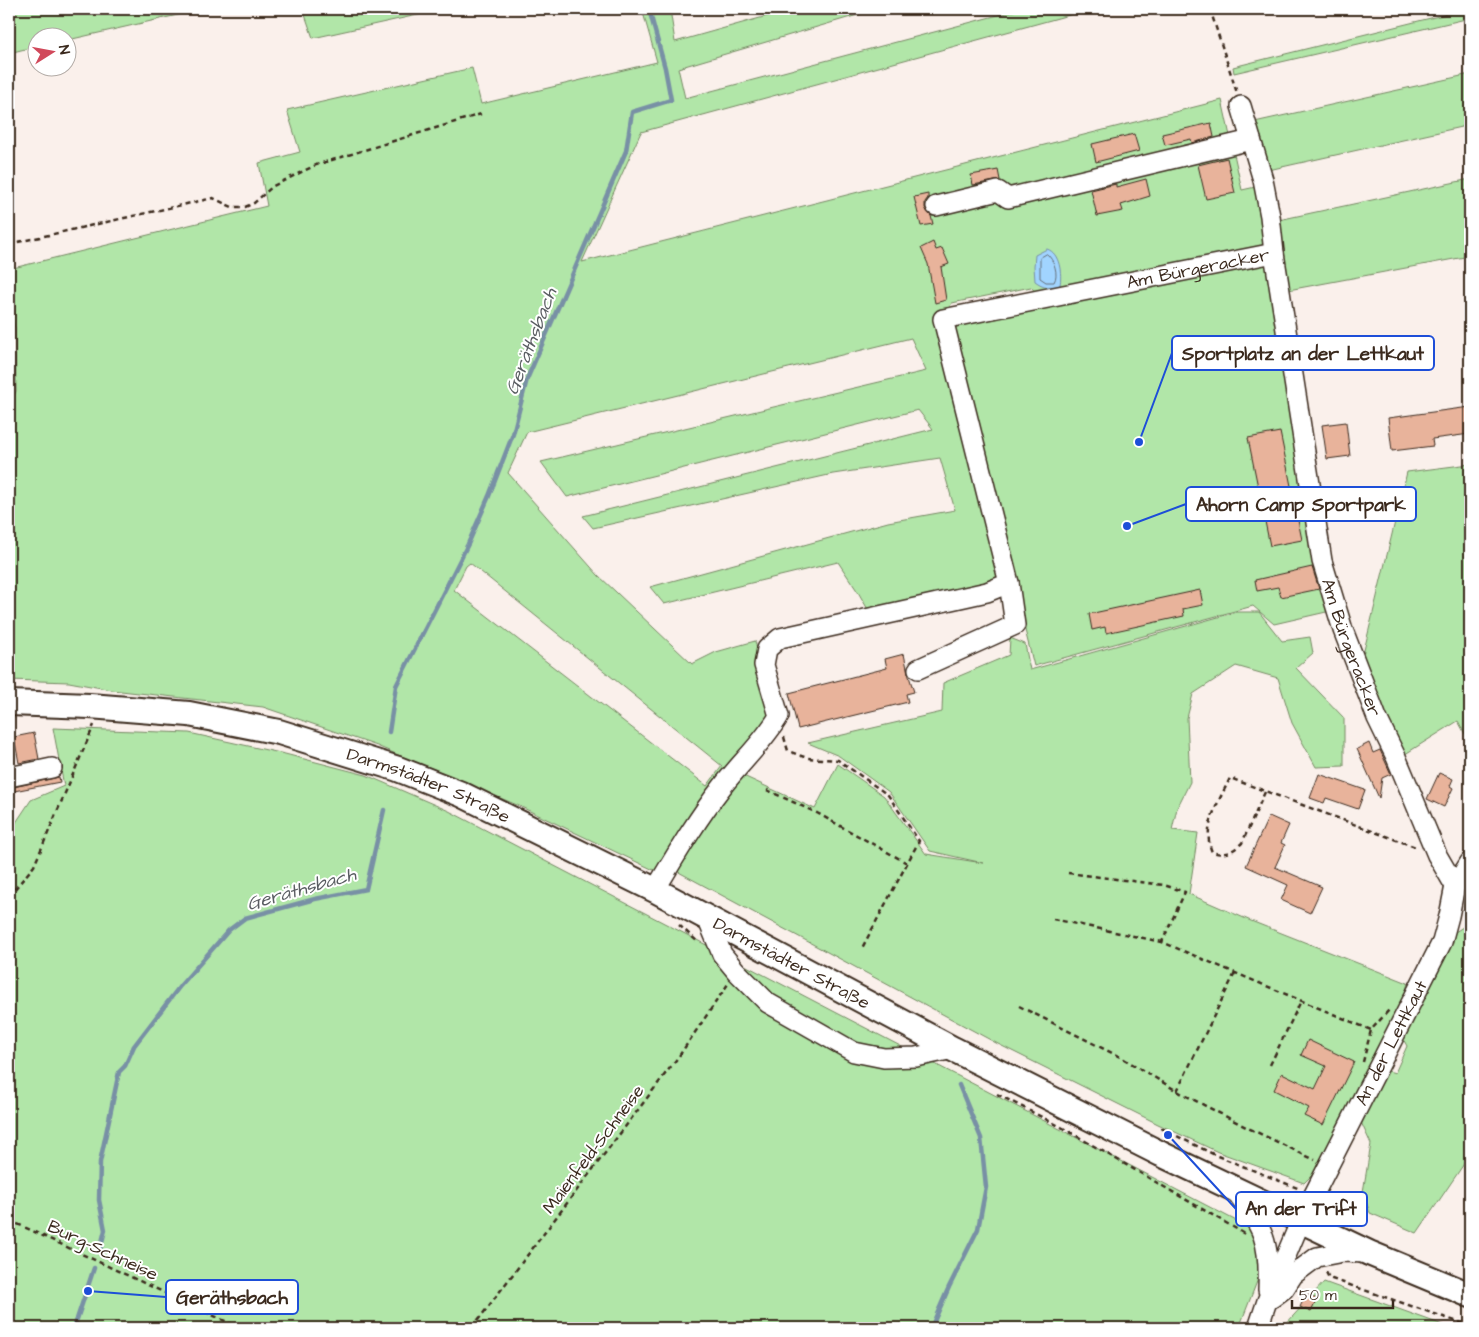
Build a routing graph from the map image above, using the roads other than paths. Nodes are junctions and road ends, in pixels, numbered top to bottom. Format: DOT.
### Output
graph roads {
  1 [pos="1241,106"];
  2 [pos="1251,140"];
  3 [pos="936,206"];
  4 [pos="1274,253"];
  5 [pos="1009,582"];
  6 [pos="918,669"];
  7 [pos="9,703"];
  8 [pos="52,768"];
  9 [pos="9,777"];
  10 [pos="1470,862"];
  11 [pos="1455,886"];
  12 [pos="655,890"];
  13 [pos="707,918"];
  14 [pos="953,1049"];
  15 [pos="1234,1189"];
  16 [pos="1301,1220"];
  17 [pos="1369,1253"];
  18 [pos="1470,1294"];
  19 [pos="1267,1301"];
  20 [pos="1258,1328"];
  1 -- 2 [label="street"];
  2 -- 3 [label="street"];
  2 -- 4 [label="street"];
  4 -- 5 [label="street, Am Bürgeracker"];
  4 -- 11 [label="street, Am Bürgeracker"];
  5 -- 6 [label="street"];
  5 -- 12 [label="street"];
  7 -- 12 [label="main road, Darmstädter Straße"];
  8 -- 9 [label="street"];
  10 -- 11 [label="street, An der Lettkaut"];
  11 -- 16 [label="street, An der Lettkaut"];
  12 -- 13 [label="main road, Darmstädter Straße"];
  13 -- 14 [label="main road, Darmstädter Straße"];
  13 -- 14 [label="street"];
  14 -- 15 [label="main road, Darmstädter Straße"];
  15 -- 16 [label="main road, Darmstädter Straße"];
  15 -- 19 [label="street"];
  16 -- 17 [label="main road, Darmstädter Straße"];
  16 -- 19 [label="street, An der Lettkaut"];
  17 -- 18 [label="main road, Darmstädter Straße"];
  17 -- 19 [label="street"];
  19 -- 20 [label="street"];
}
